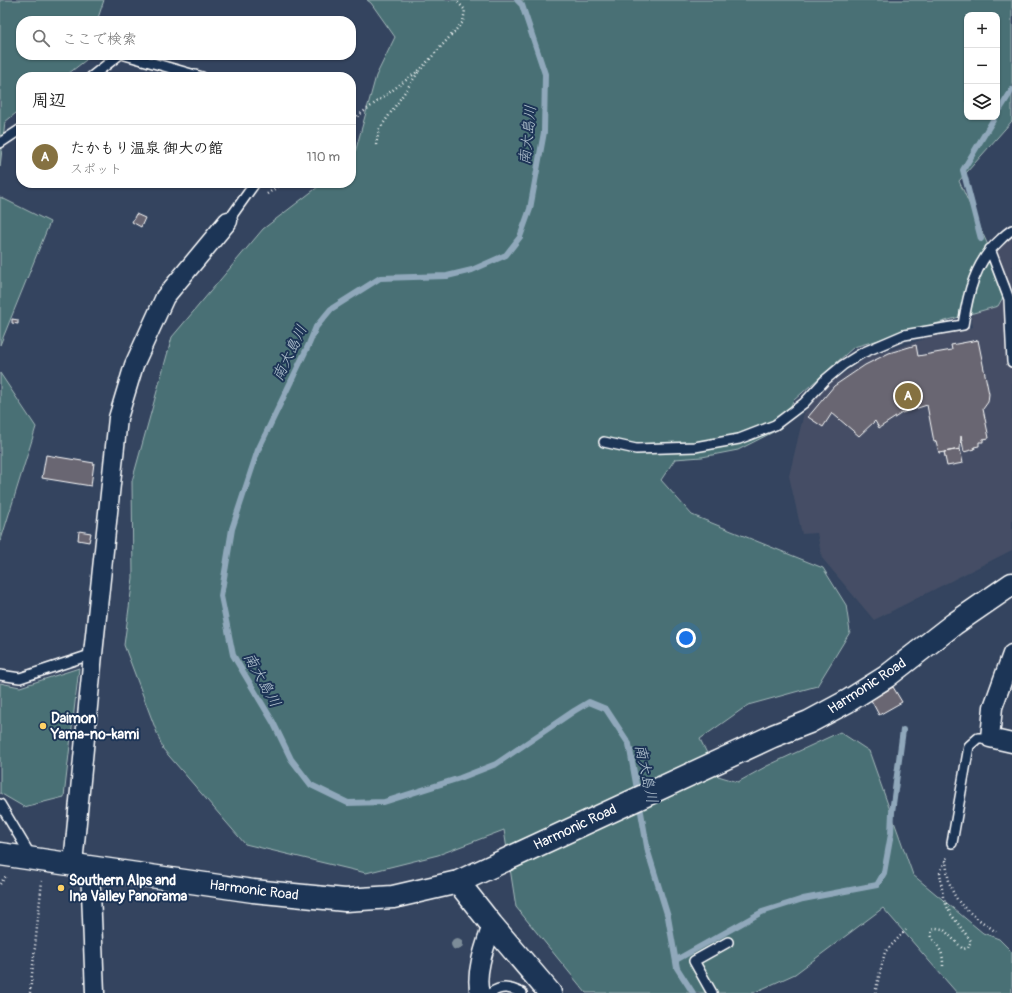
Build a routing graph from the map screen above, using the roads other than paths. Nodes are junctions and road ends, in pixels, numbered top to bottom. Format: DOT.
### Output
graph roads {
  1 [pos="113,60"];
  2 [pos="142,60"];
  3 [pos="97,72"];
  4 [pos="184,72"];
  5 [pos="16,132"];
  6 [pos="0,143"];
  7 [pos="251,188"];
  8 [pos="228,221"];
  9 [pos="1012,230"];
  10 [pos="990,249"];
  11 [pos="1012,362"];
  12 [pos="604,442"];
  13 [pos="1012,584"];
  14 [pos="92,654"];
  15 [pos="1012,654"];
  16 [pos="0,675"];
  17 [pos="990,738"];
  18 [pos="1012,743"];
  19 [pos="0,804"];
  20 [pos="952,843"];
  21 [pos="0,854"];
  22 [pos="39,860"];
  23 [pos="81,866"];
  24 [pos="458,882"];
  25 [pos="492,925"];
  26 [pos="728,942"];
  27 [pos="95,993"];
  28 [pos="480,993"];
  29 [pos="491,993"];
  30 [pos="522,993"];
  31 [pos="550,993"];
  32 [pos="712,993"];
  1 -- 3 [label="lane"];
  2 -- 4 [label="lane"];
  5 -- 6 [label="lane"];
  7 -- 8 [label="lane"];
  8 -- 14 [label="street"];
  9 -- 10 [label="lane"];
  10 -- 11 [label="lane"];
  10 -- 12 [label="lane"];
  13 -- 24 [label="street, Harmonic Road"];
  14 -- 16 [label="lane"];
  14 -- 23 [label="street"];
  15 -- 17 [label="street"];
  17 -- 18 [label="street"];
  17 -- 20 [label="lane"];
  19 -- 22 [label="lane"];
  21 -- 22 [label="street, Harmonic Road"];
  22 -- 23 [label="street, Harmonic Road"];
  23 -- 24 [label="street, Harmonic Road"];
  23 -- 27 [label="street"];
  24 -- 25 [label="street"];
  25 -- 28 [label="street"];
  25 -- 31 [label="street"];
  26 -- 32 [label="lane"];
  29 -- 30 [label="lane"];
}
